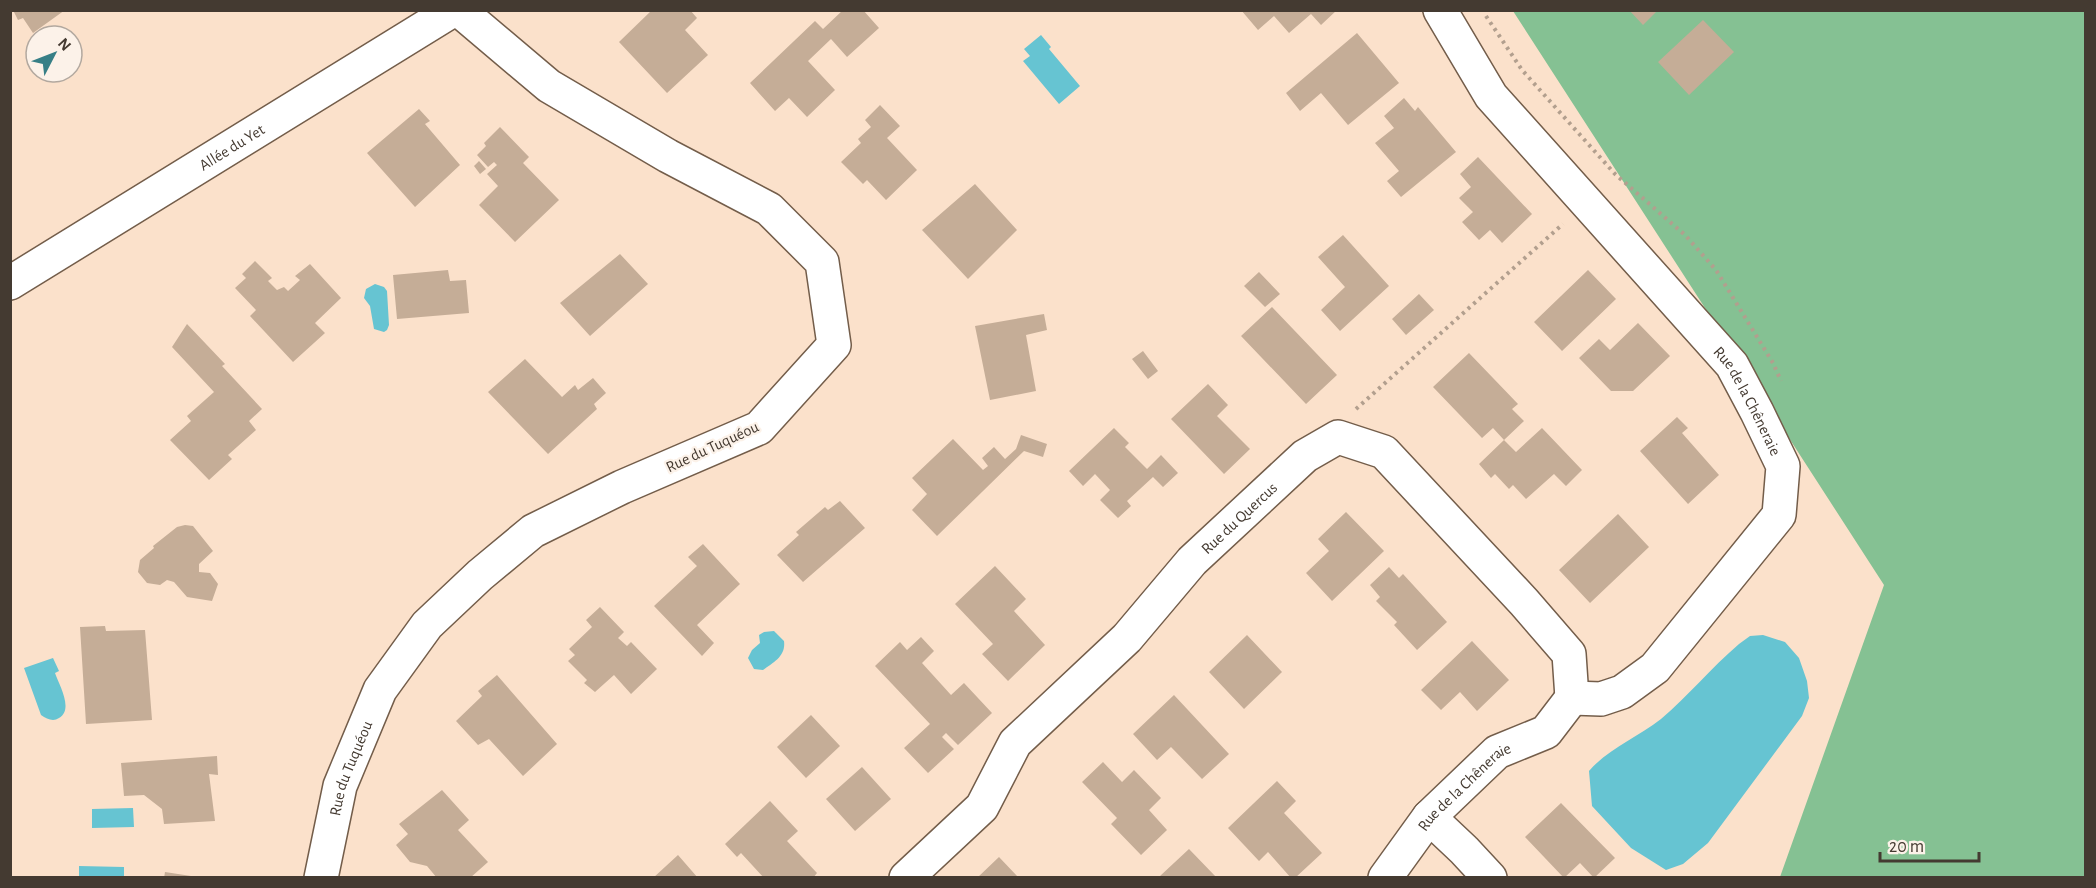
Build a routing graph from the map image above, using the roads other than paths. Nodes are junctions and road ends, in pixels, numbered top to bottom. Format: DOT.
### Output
graph roads {
  1 [pos="453,10"];
  2 [pos="459,10"];
  3 [pos="1440,10"];
  4 [pos="10,284"];
  5 [pos="1572,698"];
  6 [pos="1429,817"];
  7 [pos="321,878"];
  8 [pos="906,878"];
  9 [pos="1385,878"];
  10 [pos="1490,878"];
  1 -- 4 [label="street, Allée du Yet"];
  2 -- 7 [label="street, Rue du Tuquéou"];
  3 -- 5 [label="street, Rue de la Chêneraie"];
  5 -- 6 [label="street, Rue de la Chêneraie"];
  5 -- 8 [label="street, Rue du Quercus"];
  6 -- 9 [label="street, Rue de la Chêneraie"];
  6 -- 10 [label="street"];
}
